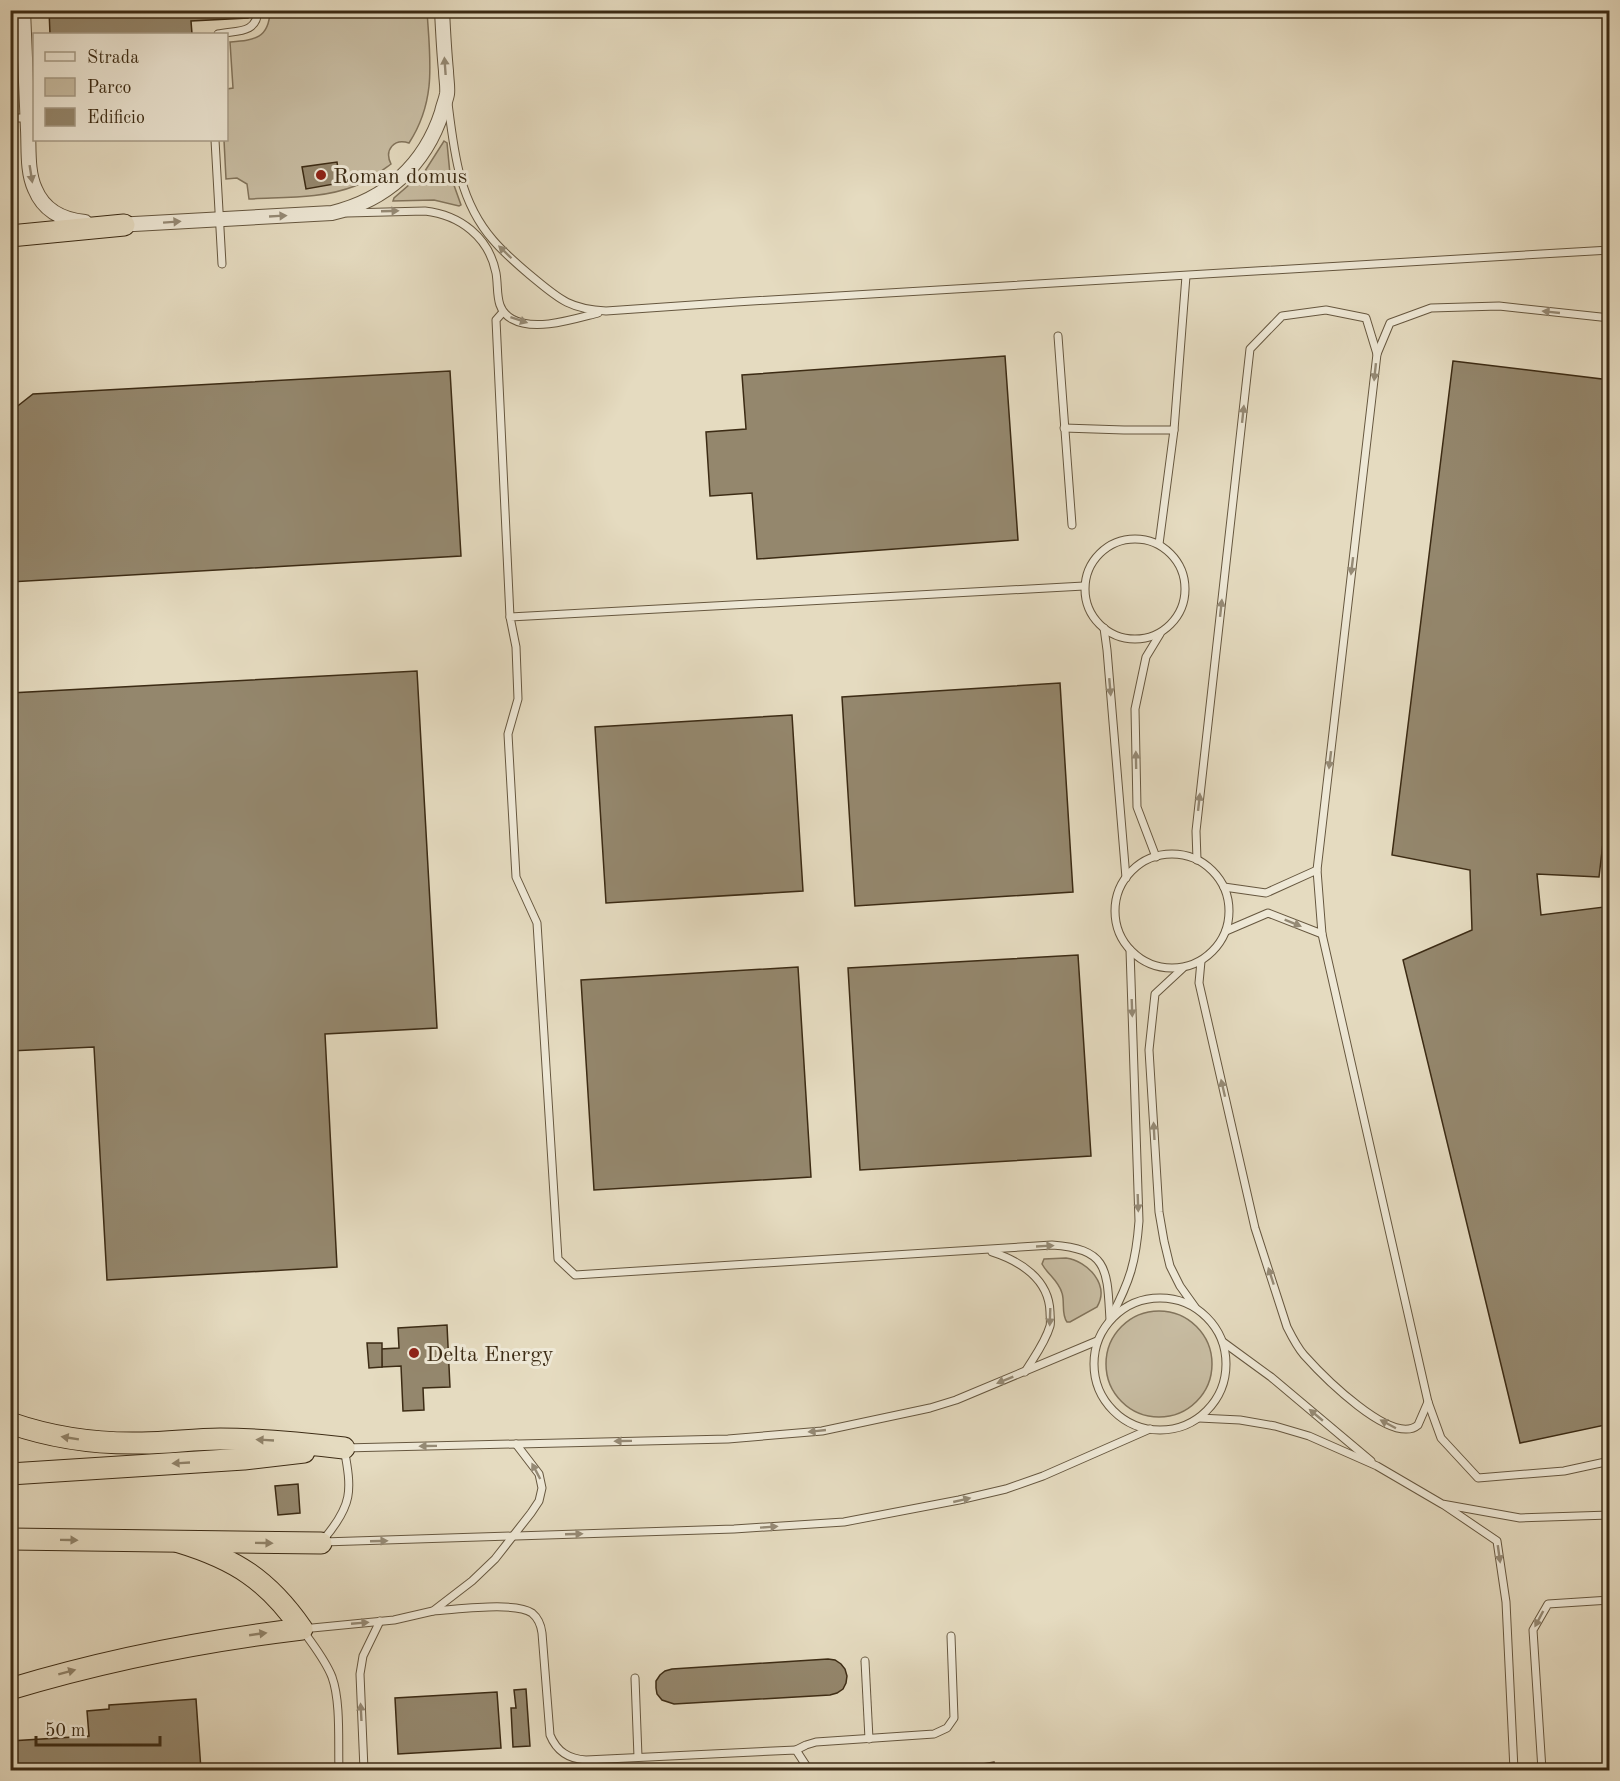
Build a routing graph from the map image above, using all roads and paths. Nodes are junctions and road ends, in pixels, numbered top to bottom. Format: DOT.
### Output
graph roads {
  1 [pos="23,10"];
  2 [pos="258,10"];
  3 [pos="442,10"];
  4 [pos="226,33"];
  5 [pos="447,94"];
  6 [pos="10,118"];
  7 [pos="28,118"];
  8 [pos="215,141"];
  9 [pos="332,213"];
  10 [pos="220,219"];
  11 [pos="124,225"];
  12 [pos="10,236"];
  13 [pos="1610,250"];
  14 [pos="222,264"];
  15 [pos="1186,276"];
  16 [pos="606,311"];
  17 [pos="503,312"];
  18 [pos="1610,318"];
  19 [pos="1058,336"];
  20 [pos="1377,354"];
  21 [pos="1064,428"];
  22 [pos="1174,430"];
  23 [pos="1072,525"];
  24 [pos="1159,544"];
  25 [pos="1084,586"];
  26 [pos="510,617"];
  27 [pos="1104,628"];
  28 [pos="1160,633"];
  29 [pos="1156,857"];
  30 [pos="1197,860"];
  31 [pos="1317,870"];
  32 [pos="1126,879"];
  33 [pos="1224,886"];
  34 [pos="1226,931"];
  35 [pos="1322,934"];
  36 [pos="1130,950"];
  37 [pos="1201,961"];
  38 [pos="1183,968"];
  39 [pos="986,1251"];
  40 [pos="1195,1307"];
  41 [pos="1110,1320"];
  42 [pos="1097,1341"];
  43 [pos="1223,1342"];
  44 [pos="1025,1372"];
  45 [pos="1428,1402"];
  46 [pos="1199,1418"];
  47 [pos="10,1423"];
  48 [pos="1150,1429"];
  49 [pos="516,1444"];
  50 [pos="344,1448"];
  51 [pos="1610,1461"];
  52 [pos="1377,1466"];
  53 [pos="10,1474"];
  54 [pos="1442,1504"];
  55 [pos="1610,1515"];
  56 [pos="512,1536"];
  57 [pos="10,1539"];
  58 [pos="179,1542"];
  59 [pos="321,1542"];
  60 [pos="1610,1600"];
  61 [pos="433,1611"];
  62 [pos="380,1621"];
  63 [pos="302,1629"];
  64 [pos="951,1636"];
  65 [pos="865,1661"];
  66 [pos="635,1678"];
  67 [pos="10,1689"];
  68 [pos="869,1739"];
  69 [pos="796,1750"];
  70 [pos="638,1757"];
  71 [pos="339,1770"];
  72 [pos="364,1770"];
  73 [pos="809,1770"];
  74 [pos="1514,1770"];
  75 [pos="1542,1770"];
  1 -- 7 [label="street"];
  2 -- 4 [label="lane"];
  5 -- 3 [label="street, one-way"];
  5 -- 9 [label="street"];
  16 -- 5 [label="lane, one-way"];
  6 -- 7 [label="lane"];
  7 -- 11 [label="street, one-way"];
  8 -- 10 [label="lane"];
  10 -- 9 [label="street, one-way"];
  9 -- 17 [label="lane, one-way"];
  11 -- 10 [label="street, one-way"];
  10 -- 14 [label="lane"];
  11 -- 12 [label="highway"];
  13 -- 15 [label="lane"];
  15 -- 16 [label="lane"];
  15 -- 22 [label="lane"];
  17 -- 16 [label="lane, one-way"];
  17 -- 26 [label="lane"];
  18 -- 20 [label="lane, one-way"];
  19 -- 21 [label="lane"];
  30 -- 20 [label="lane, one-way"];
  20 -- 31 [label="lane, one-way"];
  21 -- 22 [label="lane"];
  21 -- 23 [label="lane"];
  22 -- 24 [label="lane"];
  24 -- 25 [label="lane"];
  24 -- 28 [label="lane"];
  25 -- 26 [label="lane"];
  25 -- 27 [label="lane"];
  26 -- 39 [label="lane"];
  27 -- 28 [label="lane"];
  27 -- 32 [label="lane, one-way"];
  29 -- 28 [label="lane, one-way"];
  29 -- 30 [label="lane"];
  29 -- 32 [label="lane"];
  30 -- 33 [label="lane"];
  31 -- 33 [label="lane"];
  31 -- 35 [label="lane"];
  32 -- 36 [label="lane"];
  33 -- 34 [label="lane"];
  34 -- 35 [label="lane, one-way"];
  34 -- 37 [label="lane"];
  35 -- 45 [label="lane"];
  36 -- 38 [label="lane"];
  36 -- 41 [label="lane, one-way"];
  37 -- 38 [label="lane"];
  45 -- 37 [label="lane, one-way"];
  40 -- 38 [label="lane, one-way"];
  39 -- 41 [label="lane, one-way"];
  39 -- 44 [label="lane, one-way"];
  40 -- 41 [label="lane"];
  40 -- 43 [label="lane"];
  41 -- 42 [label="lane"];
  42 -- 44 [label="lane"];
  42 -- 48 [label="lane"];
  43 -- 46 [label="lane"];
  52 -- 43 [label="lane, one-way"];
  44 -- 49 [label="lane, one-way"];
  45 -- 51 [label="lane"];
  46 -- 48 [label="lane"];
  46 -- 52 [label="lane"];
  50 -- 47 [label="highway, one-way"];
  56 -- 48 [label="lane, one-way"];
  49 -- 50 [label="lane, one-way"];
  56 -- 49 [label="lane, one-way"];
  50 -- 53 [label="highway, one-way"];
  50 -- 59 [label="lane"];
  52 -- 54 [label="lane"];
  54 -- 55 [label="lane"];
  54 -- 74 [label="lane, one-way"];
  59 -- 56 [label="lane, one-way"];
  56 -- 61 [label="lane"];
  57 -- 58 [label="highway, one-way"];
  58 -- 59 [label="highway, one-way"];
  58 -- 63 [label="highway"];
  60 -- 75 [label="lane, one-way"];
  61 -- 62 [label="lane"];
  61 -- 70 [label="lane"];
  63 -- 62 [label="lane, one-way"];
  72 -- 62 [label="lane, one-way"];
  67 -- 63 [label="highway, one-way"];
  63 -- 71 [label="lane"];
  64 -- 68 [label="lane"];
  65 -- 68 [label="lane"];
  66 -- 70 [label="lane"];
  68 -- 69 [label="lane"];
  69 -- 70 [label="lane"];
  69 -- 73 [label="lane"];
}
